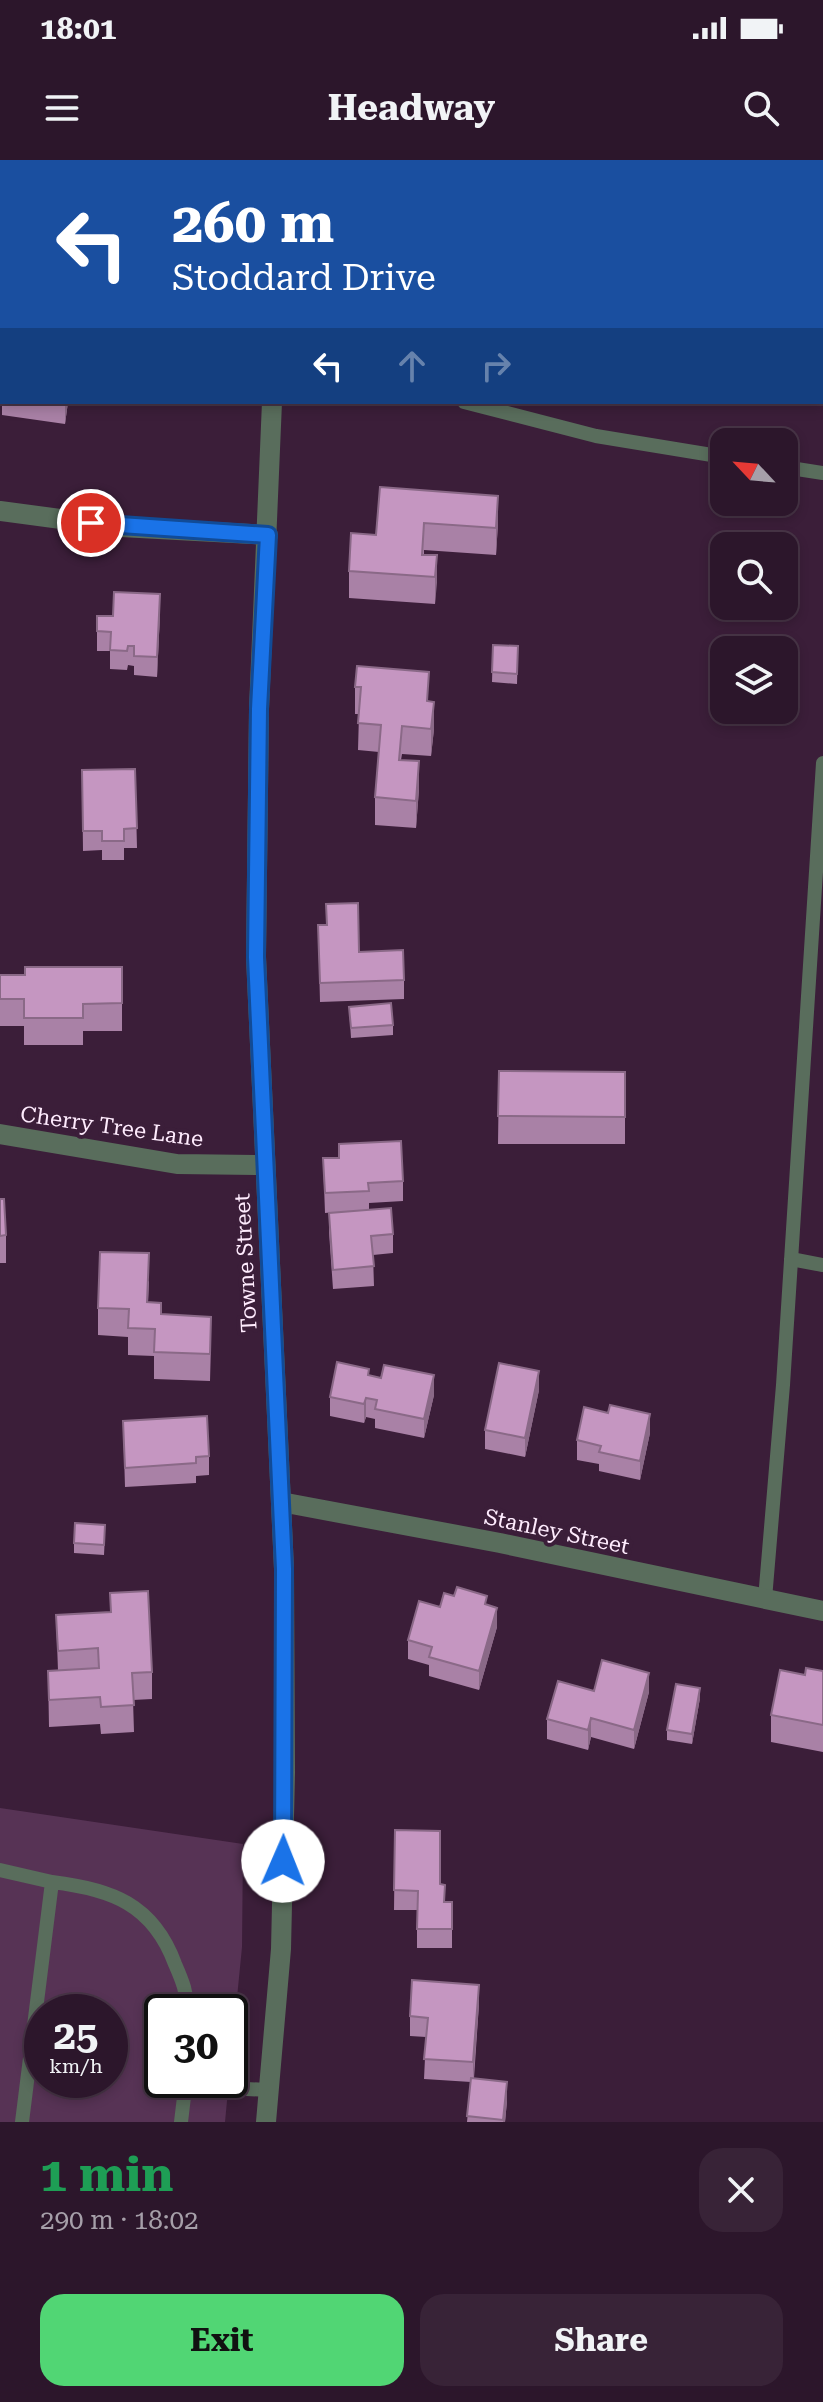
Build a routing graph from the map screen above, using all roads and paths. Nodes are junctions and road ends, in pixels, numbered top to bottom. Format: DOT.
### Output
graph roads {
  1 [pos="272,404"];
  2 [pos="472,404"];
  3 [pos="710,455"];
  4 [pos="798,469"];
  5 [pos="823,473"];
  6 [pos="0,511"];
  7 [pos="268,535"];
  8 [pos="823,763"];
  9 [pos="817,959"];
  10 [pos="0,1134"];
  11 [pos="265,1165"];
  12 [pos="791,1259"];
  13 [pos="823,1265"];
  14 [pos="281,1502"];
  15 [pos="765,1599"];
  16 [pos="823,1611"];
  17 [pos="0,1870"];
  18 [pos="52,1882"];
  19 [pos="187,1994"];
  20 [pos="248,2088"];
  21 [pos="268,2090"];
  22 [pos="184,2098"];
  23 [pos="22,2122"];
  24 [pos="181,2122"];
  25 [pos="266,2122"];
  1 -- 7 [label="street, Towne Street"];
  2 -- 3 [label="lane"];
  4 -- 5 [label="lane"];
  6 -- 7 [label="street"];
  7 -- 11 [label="street, Towne Street"];
  8 -- 9 [label="lane"];
  9 -- 12 [label="lane"];
  10 -- 11 [label="street, Cherry Tree Lane"];
  11 -- 14 [label="street, Towne Street"];
  12 -- 13 [label="lane"];
  12 -- 15 [label="lane"];
  14 -- 15 [label="street, Stanley Street"];
  14 -- 21 [label="street, Towne Street"];
  15 -- 16 [label="street, Stanley Street"];
  17 -- 18 [label="lane"];
  18 -- 19 [label="lane"];
  18 -- 23 [label="lane"];
  20 -- 21 [label="lane"];
  21 -- 25 [label="street, Towne Street"];
  22 -- 24 [label="lane"];
}
